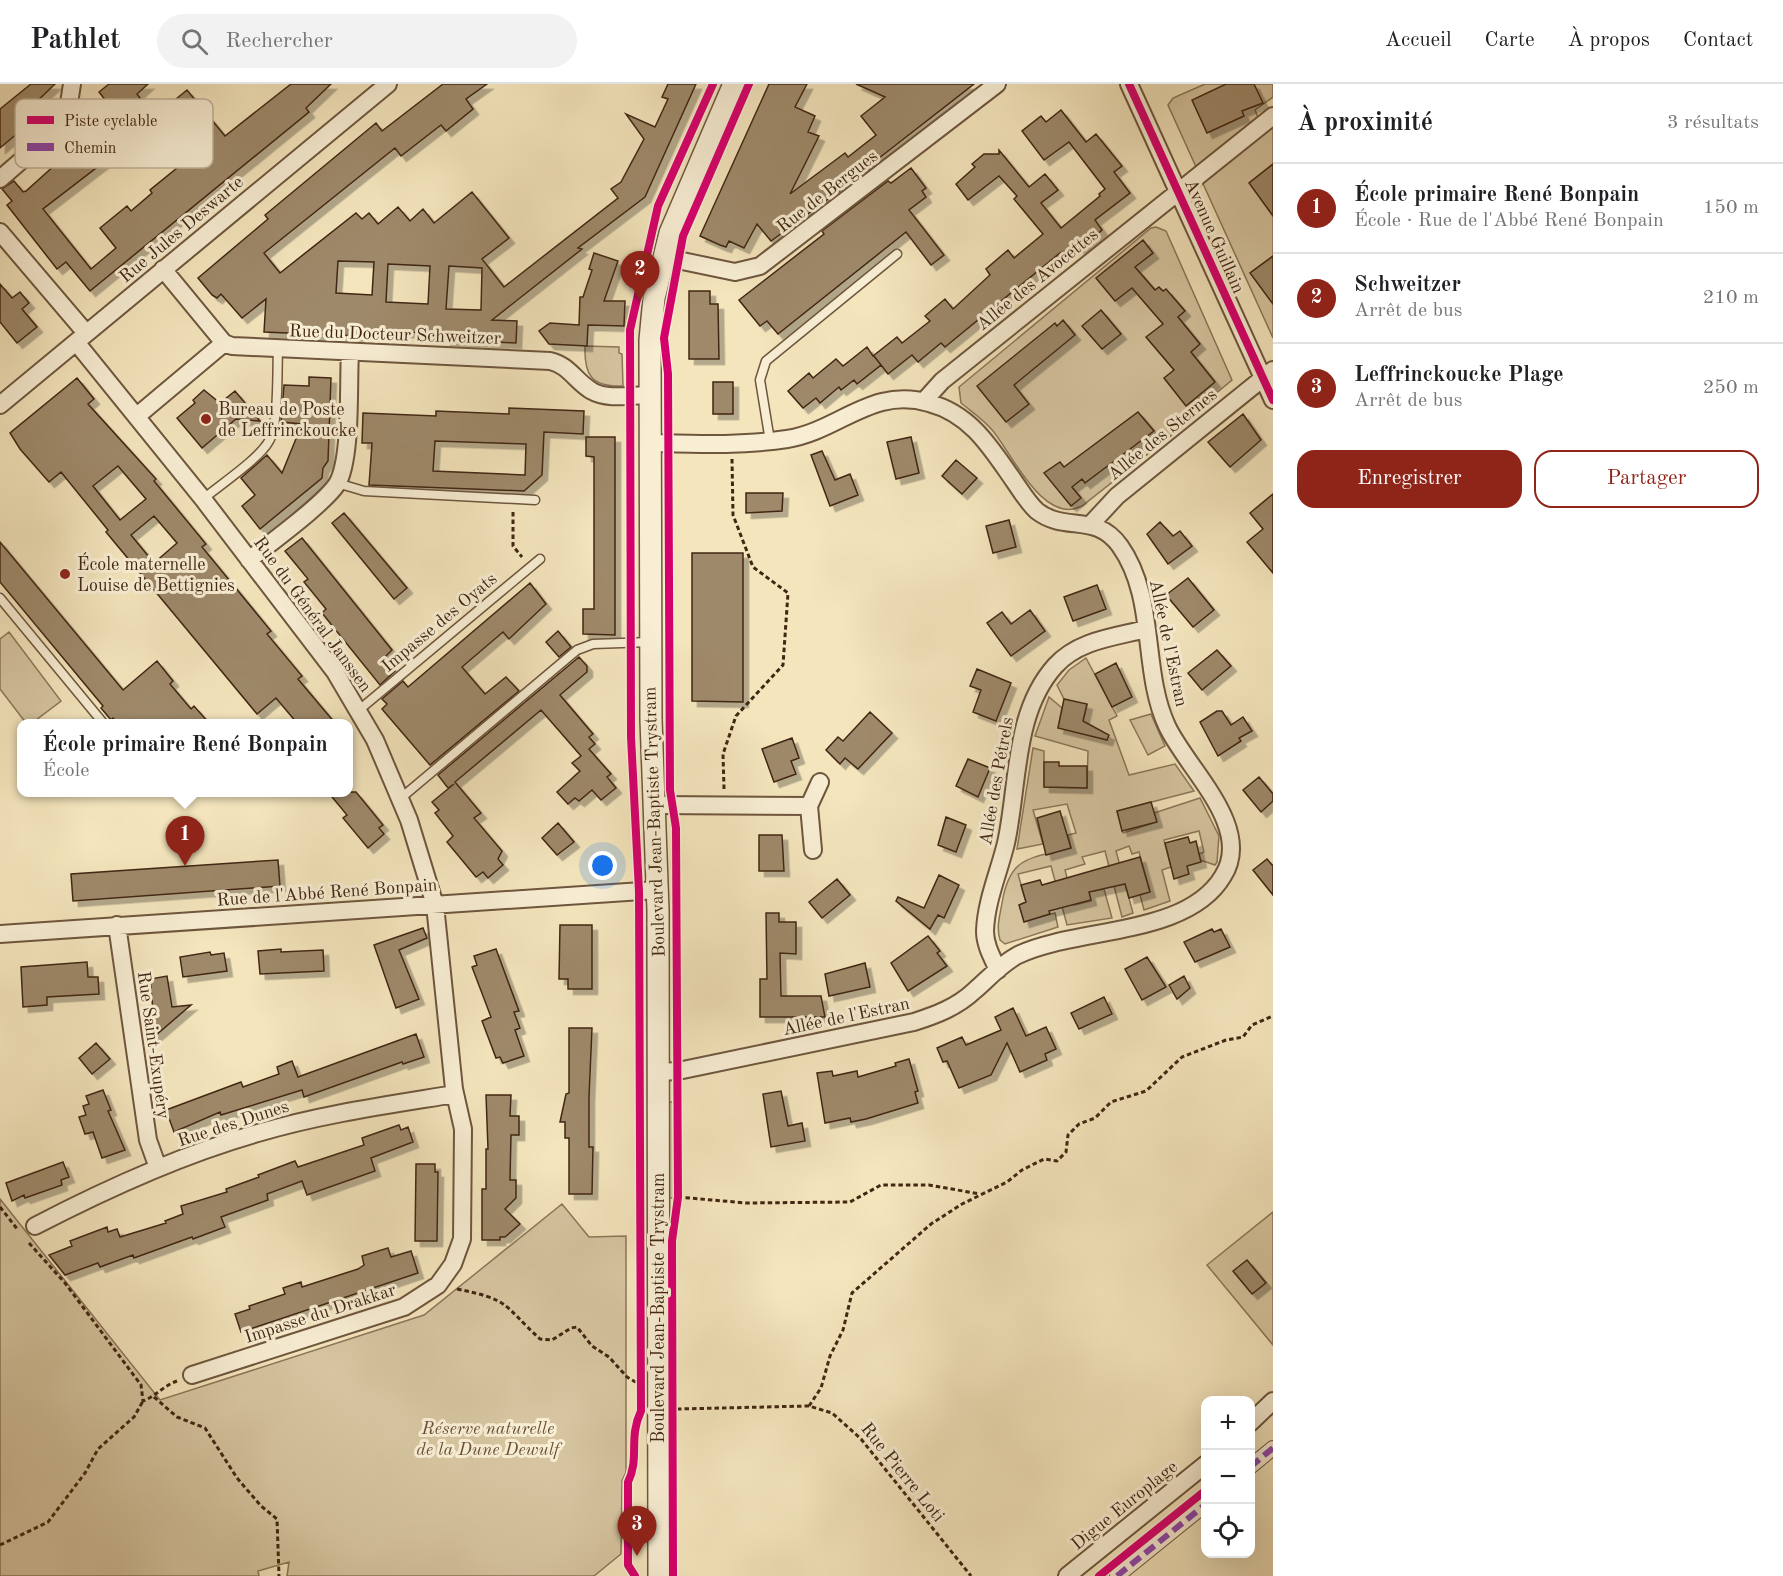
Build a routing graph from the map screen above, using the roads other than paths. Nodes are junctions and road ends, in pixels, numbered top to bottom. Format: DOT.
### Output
graph roads {
  1 [pos="72,84"];
  2 [pos="388,84"];
  3 [pos="734,84"];
  4 [pos="997,84"];
  5 [pos="1129,84"];
  6 [pos="70,99"];
  7 [pos="1273,116"];
  8 [pos="15,166"];
  9 [pos="0,179"];
  10 [pos="1178,190"];
  11 [pos="0,232"];
  12 [pos="897,254"];
  13 [pos="663,257"];
  14 [pos="163,269"];
  15 [pos="81,338"];
  16 [pos="224,343"];
  17 [pos="278,349"];
  18 [pos="350,352"];
  19 [pos="1268,374"];
  20 [pos="649,395"];
  21 [pos="1273,400"];
  22 [pos="924,401"];
  23 [pos="0,405"];
  24 [pos="137,416"];
  25 [pos="770,441"];
  26 [pos="650,443"];
  27 [pos="337,483"];
  28 [pos="203,499"];
  29 [pos="535,500"];
  30 [pos="1091,524"];
  31 [pos="540,559"];
  32 [pos="249,560"];
  33 [pos="0,598"];
  34 [pos="1146,629"];
  35 [pos="650,642"];
  36 [pos="359,710"];
  37 [pos="101,719"];
  38 [pos="820,782"];
  39 [pos="401,798"];
  40 [pos="655,806"];
  41 [pos="809,806"];
  42 [pos="813,850"];
  43 [pos="657,890"];
  44 [pos="435,905"];
  45 [pos="117,925"];
  46 [pos="0,934"];
  47 [pos="998,970"];
  48 [pos="659,1072"];
  49 [pos="455,1094"];
  50 [pos="158,1168"];
  51 [pos="35,1226"];
  52 [pos="192,1375"];
  53 [pos="1273,1401"];
  54 [pos="1255,1419"];
  55 [pos="1273,1448"];
  56 [pos="1255,1464"];
  57 [pos="1201,1468"];
  58 [pos="1201,1508"];
  59 [pos="659,1576"];
  60 [pos="1067,1576"];
  61 [pos="1117,1576"];
  1 -- 6 [label="street"];
  2 -- 14 [label="street, Rue Jules Deswarte"];
  3 -- 13 [label="street, Boulevard Jean-Baptiste Trystram"];
  4 -- 13 [label="street, Rue de Bergues"];
  5 -- 10 [label="street, Avenue Guillain"];
  7 -- 10 [label="street, Allée des Avocettes"];
  8 -- 9 [label="street"];
  10 -- 19 [label="street, Avenue Guillain"];
  10 -- 22 [label="street, Allée des Avocettes"];
  11 -- 15 [label="street, Rue du Général Janssen"];
  12 -- 25 [label="lane"];
  13 -- 20 [label="street, Boulevard Jean-Baptiste Trystram"];
  14 -- 15 [label="street, Rue Jules Deswarte"];
  14 -- 16 [label="street"];
  15 -- 23 [label="street, Rue Jules Deswarte"];
  15 -- 24 [label="street, Rue du Général Janssen"];
  16 -- 17 [label="street, Rue du Docteur Schweitzer"];
  16 -- 24 [label="street"];
  17 -- 18 [label="street, Rue du Docteur Schweitzer"];
  17 -- 28 [label="lane"];
  18 -- 20 [label="street, Rue du Docteur Schweitzer"];
  18 -- 27 [label="street"];
  19 -- 21 [label="street, Avenue Guillain"];
  19 -- 30 [label="street, Allée des Sternes"];
  20 -- 26 [label="street, Boulevard Jean-Baptiste Trystram"];
  22 -- 25 [label="street"];
  22 -- 30 [label="street"];
  24 -- 28 [label="street, Rue du Général Janssen"];
  25 -- 26 [label="street"];
  26 -- 35 [label="street, Boulevard Jean-Baptiste Trystram"];
  27 -- 29 [label="lane"];
  27 -- 32 [label="street"];
  28 -- 32 [label="street, Rue du Général Janssen"];
  30 -- 34 [label="street, Allée de l'Estran"];
  31 -- 36 [label="lane, Impasse des Oyats"];
  32 -- 36 [label="street, Rue du Général Janssen"];
  33 -- 37 [label="lane"];
  34 -- 47 [label="street, Allée des Pétrels"];
  34 -- 47 [label="street, Allée de l'Estran"];
  35 -- 39 [label="lane"];
  35 -- 40 [label="street, Boulevard Jean-Baptiste Trystram"];
  36 -- 39 [label="street, Rue du Général Janssen"];
  38 -- 41 [label="street"];
  39 -- 44 [label="street, Rue du Général Janssen"];
  40 -- 41 [label="street"];
  40 -- 43 [label="street, Boulevard Jean-Baptiste Trystram"];
  41 -- 42 [label="street"];
  43 -- 44 [label="street, Rue de l'Abbé René Bonpain"];
  43 -- 48 [label="street, Boulevard Jean-Baptiste Trystram"];
  44 -- 45 [label="street, Rue de l'Abbé René Bonpain"];
  44 -- 49 [label="street, Rue du Général Janssen"];
  45 -- 46 [label="street, Rue de l'Abbé René Bonpain"];
  45 -- 50 [label="street, Rue Saint-Exupéry"];
  47 -- 48 [label="street, Allée de l'Estran"];
  48 -- 59 [label="street, Boulevard Jean-Baptiste Trystram"];
  49 -- 50 [label="street, Rue des Dunes"];
  49 -- 52 [label="street, Impasse du Drakkar"];
  50 -- 51 [label="street, Rue des Dunes"];
  53 -- 54 [label="street"];
  55 -- 56 [label="street"];
  57 -- 60 [label="street, Digue Europlage"];
  58 -- 61 [label="street"];
}
